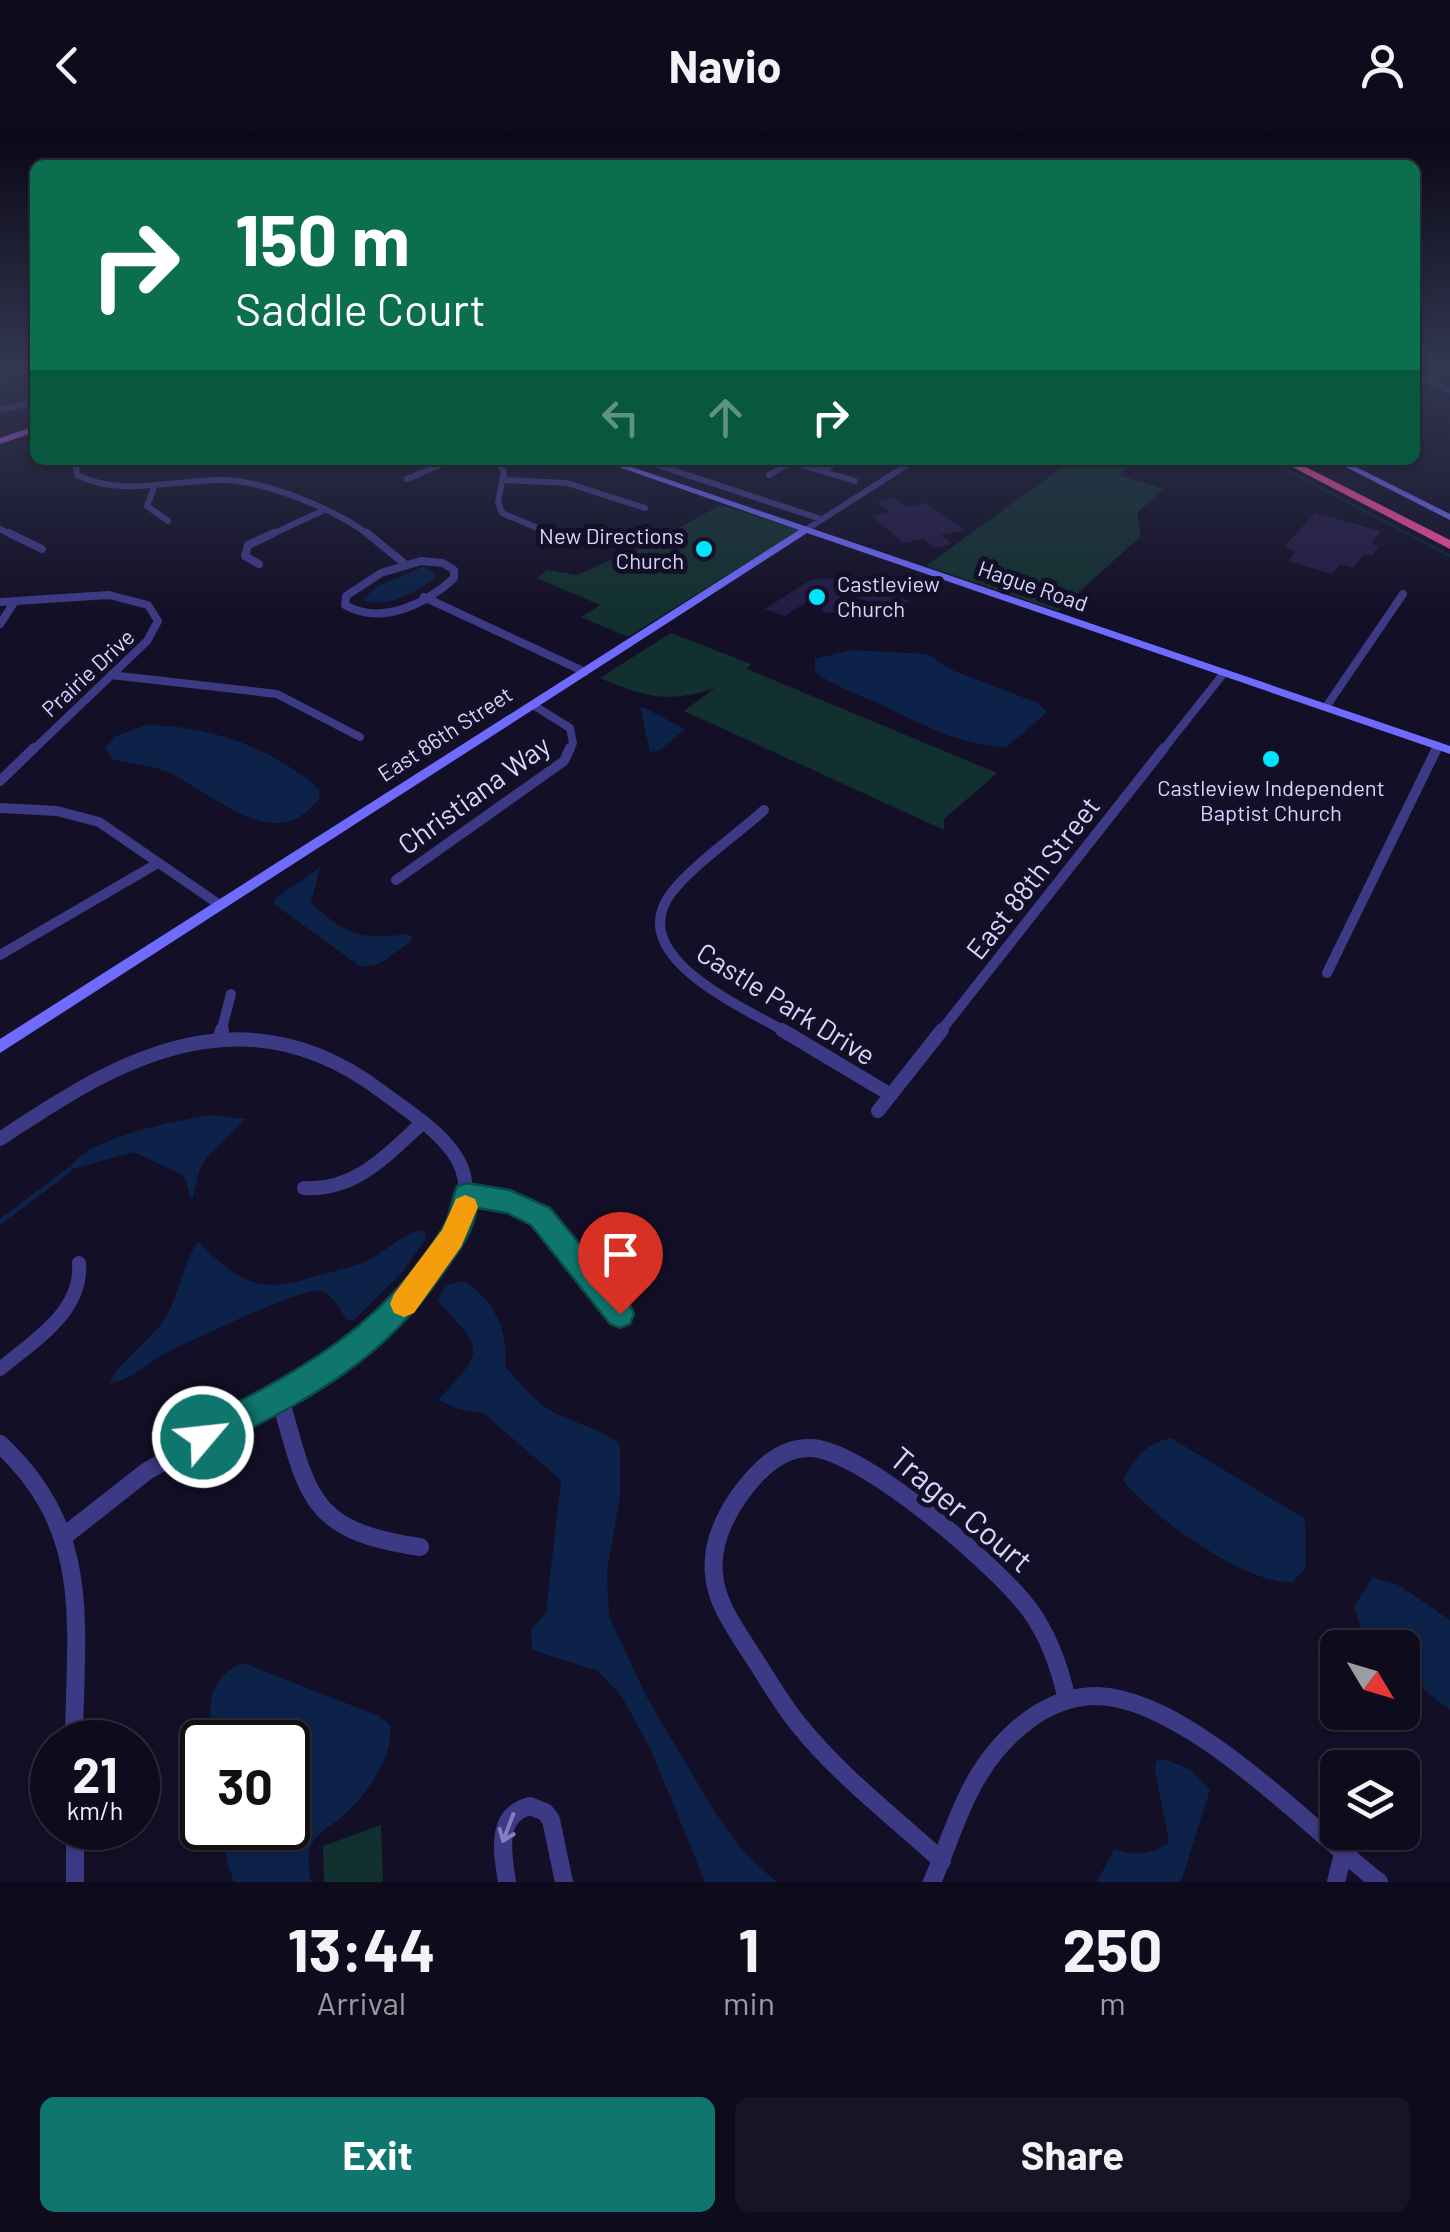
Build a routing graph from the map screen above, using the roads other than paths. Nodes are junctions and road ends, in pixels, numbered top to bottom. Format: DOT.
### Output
graph roads {
  1 [pos="75,465"];
  2 [pos="440,465"];
  3 [pos="501,465"];
  4 [pos="618,465"];
  5 [pos="628,465"];
  6 [pos="660,465"];
  7 [pos="786,465"];
  8 [pos="805,465"];
  9 [pos="832,465"];
  10 [pos="907,465"];
  11 [pos="1294,465"];
  12 [pos="1302,465"];
  13 [pos="1320,465"];
  14 [pos="1346,465"];
  15 [pos="624,467"];
  16 [pos="822,471"];
  17 [pos="769,474"];
  18 [pos="407,479"];
  19 [pos="503,480"];
  20 [pos="855,481"];
  21 [pos="156,485"];
  22 [pos="1357,496"];
  23 [pos="644,508"];
  24 [pos="322,512"];
  25 [pos="1450,517"];
  26 [pos="821,519"];
  27 [pos="168,521"];
  28 [pos="0,529"];
  29 [pos="807,530"];
  30 [pos="1450,532"];
  31 [pos="576,544"];
  32 [pos="1450,545"];
  33 [pos="42,549"];
  34 [pos="259,564"];
  35 [pos="406,564"];
  36 [pos="1402,594"];
  37 [pos="424,597"];
  38 [pos="15,601"];
  39 [pos="0,602"];
  40 [pos="0,624"];
  41 [pos="585,672"];
  42 [pos="1224,672"];
  43 [pos="110,676"];
  44 [pos="533,705"];
  45 [pos="1326,708"];
  46 [pos="360,737"];
  47 [pos="1444,748"];
  48 [pos="0,780"];
  49 [pos="0,808"];
  50 [pos="764,810"];
  51 [pos="158,864"];
  52 [pos="396,880"];
  53 [pos="220,906"];
  54 [pos="0,954"];
  55 [pos="1326,974"];
  56 [pos="231,994"];
  57 [pos="219,1040"];
  58 [pos="0,1047"];
  59 [pos="892,1095"];
  60 [pos="878,1111"];
  61 [pos="421,1124"];
  62 [pos="0,1140"];
  63 [pos="304,1188"];
  64 [pos="467,1194"];
  65 [pos="78,1263"];
  66 [pos="620,1314"];
  67 [pos="0,1369"];
  68 [pos="280,1397"];
  69 [pos="0,1444"];
  70 [pos="64,1537"];
  71 [pos="420,1547"];
  72 [pos="1067,1700"];
  73 [pos="74,1720"];
  74 [pos="75,1850"];
  75 [pos="1343,1854"];
  76 [pos="942,1861"];
  77 [pos="75,1882"];
  78 [pos="507,1882"];
  79 [pos="564,1882"];
  80 [pos="932,1882"];
  81 [pos="1336,1882"];
  82 [pos="1380,1882"];
  1 -- 21 [label="street"];
  2 -- 18 [label="street"];
  3 -- 19 [label="street"];
  4 -- 15 [label="street, Hague Road"];
  5 -- 15 [label="street"];
  6 -- 26 [label="street"];
  7 -- 17 [label="street"];
  8 -- 16 [label="street"];
  9 -- 16 [label="street"];
  10 -- 26 [label="street, East 86th Street"];
  11 -- 22 [label="highway"];
  12 -- 22 [label="highway"];
  13 -- 30 [label="highway"];
  14 -- 25 [label="street"];
  15 -- 29 [label="street, Hague Road"];
  16 -- 20 [label="street"];
  19 -- 23 [label="street"];
  19 -- 31 [label="street"];
  21 -- 24 [label="street"];
  21 -- 27 [label="street"];
  22 -- 32 [label="highway"];
  24 -- 34 [label="street"];
  24 -- 35 [label="street"];
  26 -- 29 [label="street, East 86th Street"];
  28 -- 33 [label="street"];
  29 -- 41 [label="street, East 86th Street"];
  29 -- 42 [label="street, Hague Road"];
  35 -- 37 [label="street"];
  35 -- 37 [label="street"];
  36 -- 45 [label="street"];
  37 -- 41 [label="street"];
  38 -- 39 [label="street, Prairie Drive"];
  38 -- 40 [label="street"];
  38 -- 43 [label="street, Prairie Drive"];
  41 -- 44 [label="street, East 86th Street"];
  42 -- 45 [label="street, Hague Road"];
  42 -- 59 [label="street, East 88th Street"];
  43 -- 46 [label="street"];
  43 -- 48 [label="street, Prairie Drive"];
  44 -- 52 [label="street, Christiana Way"];
  44 -- 53 [label="street, East 86th Street"];
  45 -- 47 [label="street, Hague Road"];
  47 -- 55 [label="street"];
  49 -- 51 [label="street"];
  50 -- 59 [label="street, Castle Park Drive"];
  51 -- 53 [label="street"];
  51 -- 54 [label="street"];
  53 -- 58 [label="street, East 86th Street"];
  56 -- 57 [label="street"];
  57 -- 61 [label="street"];
  57 -- 62 [label="street"];
  59 -- 60 [label="street, East 88th Street"];
  61 -- 63 [label="street"];
  61 -- 64 [label="street"];
  64 -- 66 [label="street"];
  64 -- 68 [label="street"];
  65 -- 67 [label="street"];
  68 -- 70 [label="street"];
  68 -- 71 [label="street"];
  69 -- 70 [label="street"];
  70 -- 73 [label="street"];
  72 -- 75 [label="street"];
  72 -- 76 [label="street"];
  72 -- 76 [label="street, Trager Court"];
  74 -- 77 [label="street"];
  75 -- 81 [label="street"];
  75 -- 82 [label="street"];
  76 -- 80 [label="street"];
  79 -- 78 [label="street, one-way"];
}
